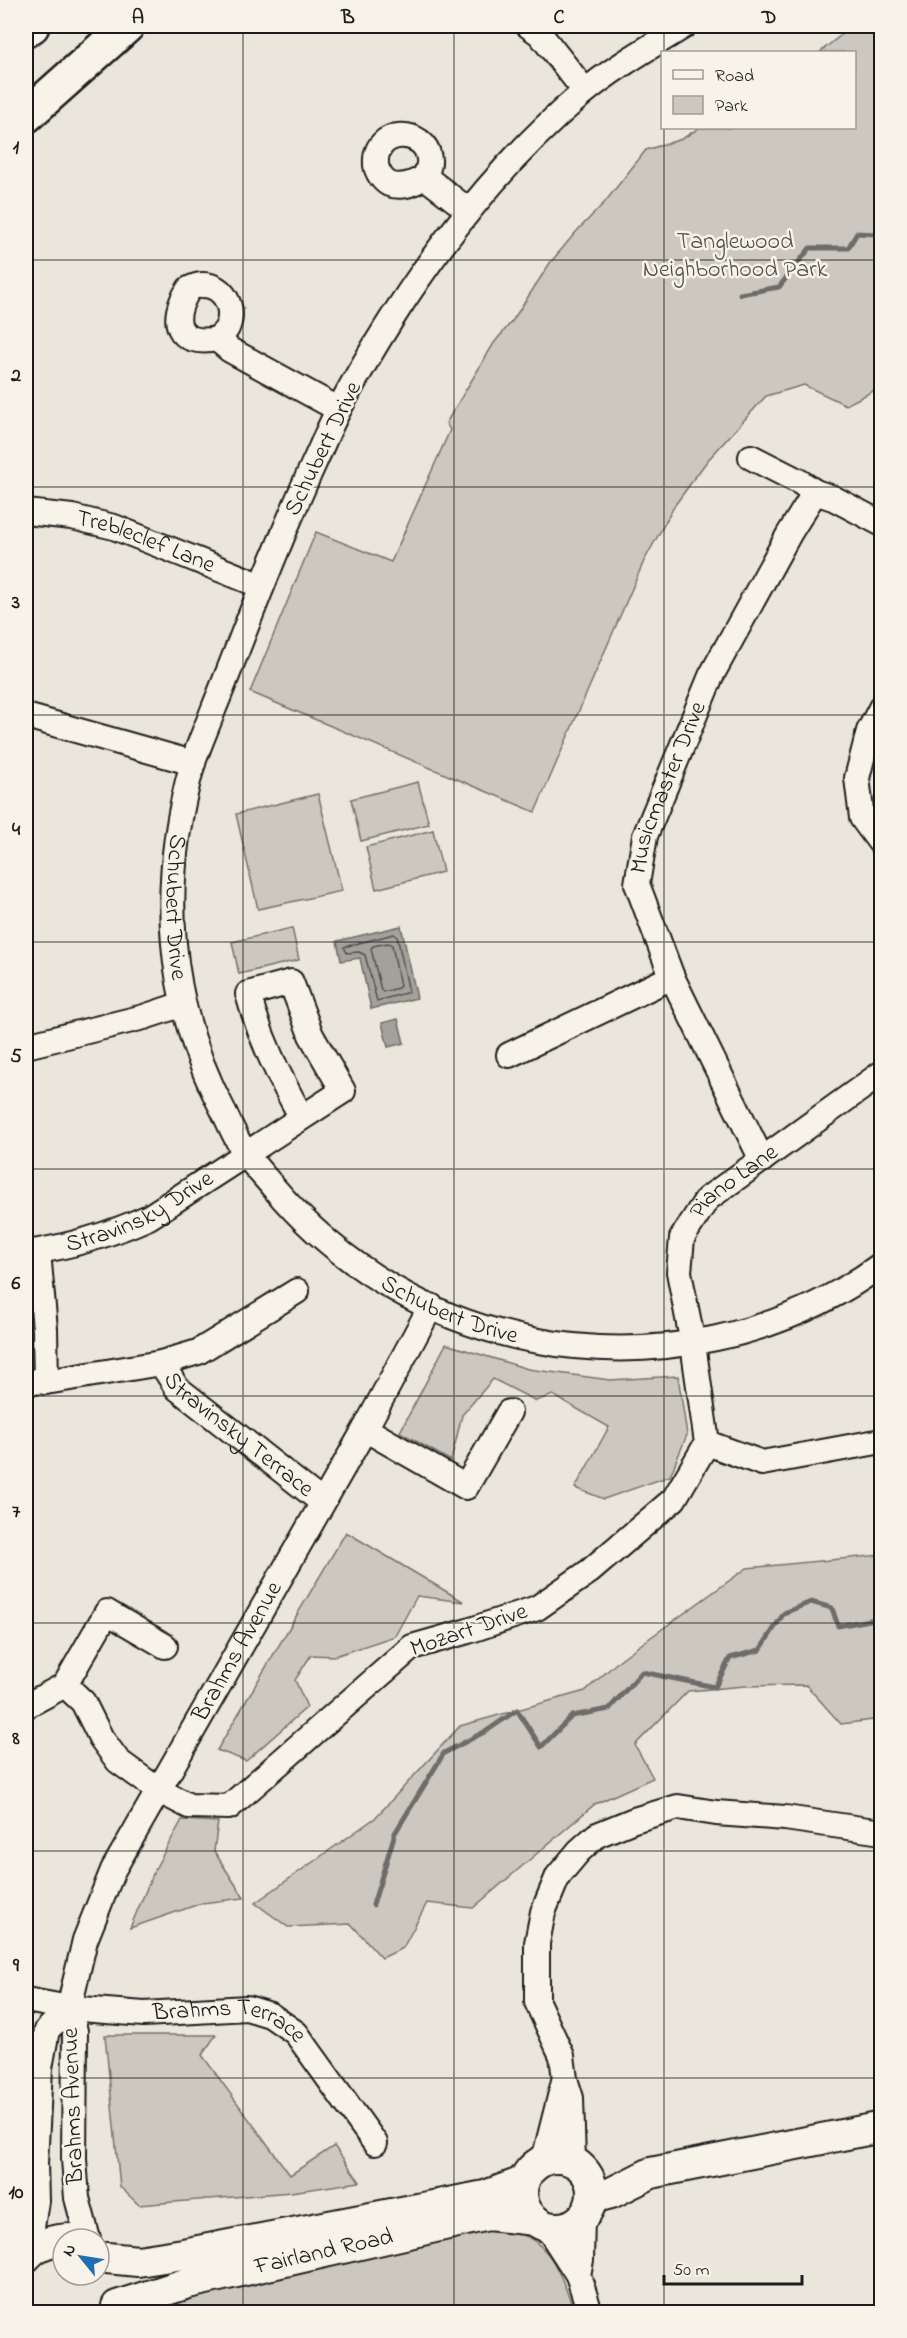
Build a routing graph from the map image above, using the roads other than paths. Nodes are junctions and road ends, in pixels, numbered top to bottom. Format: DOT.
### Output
graph roads {
  1 [pos="32,26"];
  2 [pos="126,26"];
  3 [pos="529,26"];
  4 [pos="684,26"];
  5 [pos="26,30"];
  6 [pos="585,91"];
  7 [pos="26,102"];
  8 [pos="26,116"];
  9 [pos="425,177"];
  10 [pos="468,210"];
  11 [pos="217,339"];
  12 [pos="338,409"];
  13 [pos="751,457"];
  14 [pos="815,492"];
  15 [pos="26,512"];
  16 [pos="882,524"];
  17 [pos="262,586"];
  18 [pos="882,706"];
  19 [pos="26,716"];
  20 [pos="193,763"];
  21 [pos="882,845"];
  22 [pos="672,977"];
  23 [pos="183,1004"];
  24 [pos="26,1046"];
  25 [pos="509,1055"];
  26 [pos="882,1073"];
  27 [pos="301,1116"];
  28 [pos="245,1154"];
  29 [pos="762,1160"];
  30 [pos="32,1253"];
  31 [pos="882,1264"];
  32 [pos="297,1291"];
  33 [pos="431,1306"];
  34 [pos="693,1344"];
  35 [pos="161,1363"];
  36 [pos="36,1382"];
  37 [pos="509,1412"];
  38 [pos="365,1429"];
  39 [pos="882,1441"];
  40 [pos="707,1443"];
  41 [pos="322,1502"];
  42 [pos="165,1646"];
  43 [pos="65,1685"];
  44 [pos="26,1706"];
  45 [pos="158,1790"];
  46 [pos="882,1832"];
  47 [pos="26,2000"];
  48 [pos="69,2008"];
  49 [pos="882,2127"];
  50 [pos="375,2143"];
  51 [pos="566,2163"];
  52 [pos="651,2173"];
  53 [pos="523,2182"];
  54 [pos="587,2208"];
  55 [pos="541,2223"];
  56 [pos="89,2227"];
  57 [pos="51,2241"];
  58 [pos="111,2253"];
  59 [pos="27,2256"];
  60 [pos="111,2267"];
  61 [pos="578,2275"];
  62 [pos="116,2309"];
  63 [pos="590,2313"];
  1 -- 5 [label="highway"];
  2 -- 7 [label="highway"];
  2 -- 8 [label="highway"];
  3 -- 6 [label="street"];
  4 -- 6 [label="street, Schubert Drive"];
  6 -- 10 [label="street, Schubert Drive"];
  9 -- 10 [label="street"];
  10 -- 12 [label="street, Schubert Drive"];
  11 -- 12 [label="street"];
  12 -- 17 [label="street, Schubert Drive"];
  13 -- 14 [label="street"];
  14 -- 16 [label="street"];
  14 -- 22 [label="street, Musicmaster Drive"];
  15 -- 17 [label="street, Trebleclef Lane"];
  17 -- 20 [label="street, Schubert Drive"];
  18 -- 21 [label="street"];
  19 -- 20 [label="street"];
  20 -- 23 [label="street, Schubert Drive"];
  22 -- 25 [label="street"];
  22 -- 29 [label="street, Musicmaster Drive"];
  23 -- 24 [label="street"];
  23 -- 28 [label="street, Schubert Drive"];
  26 -- 29 [label="street, Piano Lane"];
  27 -- 27 [label="street, Stravinsky Drive"];
  27 -- 28 [label="street, Stravinsky Drive"];
  28 -- 30 [label="street, Stravinsky Drive"];
  28 -- 33 [label="street, Schubert Drive"];
  29 -- 34 [label="street, Piano Lane"];
  30 -- 36 [label="street"];
  31 -- 34 [label="street, Schubert Drive"];
  32 -- 35 [label="street, Stravinsky Terrace"];
  33 -- 34 [label="street, Schubert Drive"];
  33 -- 38 [label="street, Brahms Avenue"];
  34 -- 40 [label="street"];
  35 -- 36 [label="street, Stravinsky Terrace"];
  35 -- 41 [label="street, Stravinsky Terrace"];
  37 -- 38 [label="street"];
  38 -- 41 [label="street, Brahms Avenue"];
  39 -- 40 [label="street"];
  40 -- 45 [label="street, Mozart Drive"];
  41 -- 45 [label="street, Brahms Avenue"];
  42 -- 43 [label="street"];
  43 -- 44 [label="street"];
  43 -- 45 [label="street, Mozart Drive"];
  45 -- 48 [label="street, Brahms Avenue"];
  46 -- 51 [label="street"];
  47 -- 48 [label="street, Brahms Terrace"];
  48 -- 50 [label="street, Brahms Terrace"];
  48 -- 56 [label="street, Brahms Avenue"];
  48 -- 59 [label="street, Brahms Avenue"];
  49 -- 52 [label="main road"];
  51 -- 52 [label="main road"];
  51 -- 53 [label="main road"];
  51 -- 54 [label="main road"];
  52 -- 54 [label="main road"];
  53 -- 55 [label="main road"];
  53 -- 58 [label="main road, Fairland Road"];
  54 -- 55 [label="main road"];
  54 -- 61 [label="street"];
  55 -- 61 [label="street"];
  55 -- 62 [label="main road, Fairland Road"];
  57 -- 59 [label="main road"];
  60 -- 62 [label="main road"];
  61 -- 63 [label="street"];
}
